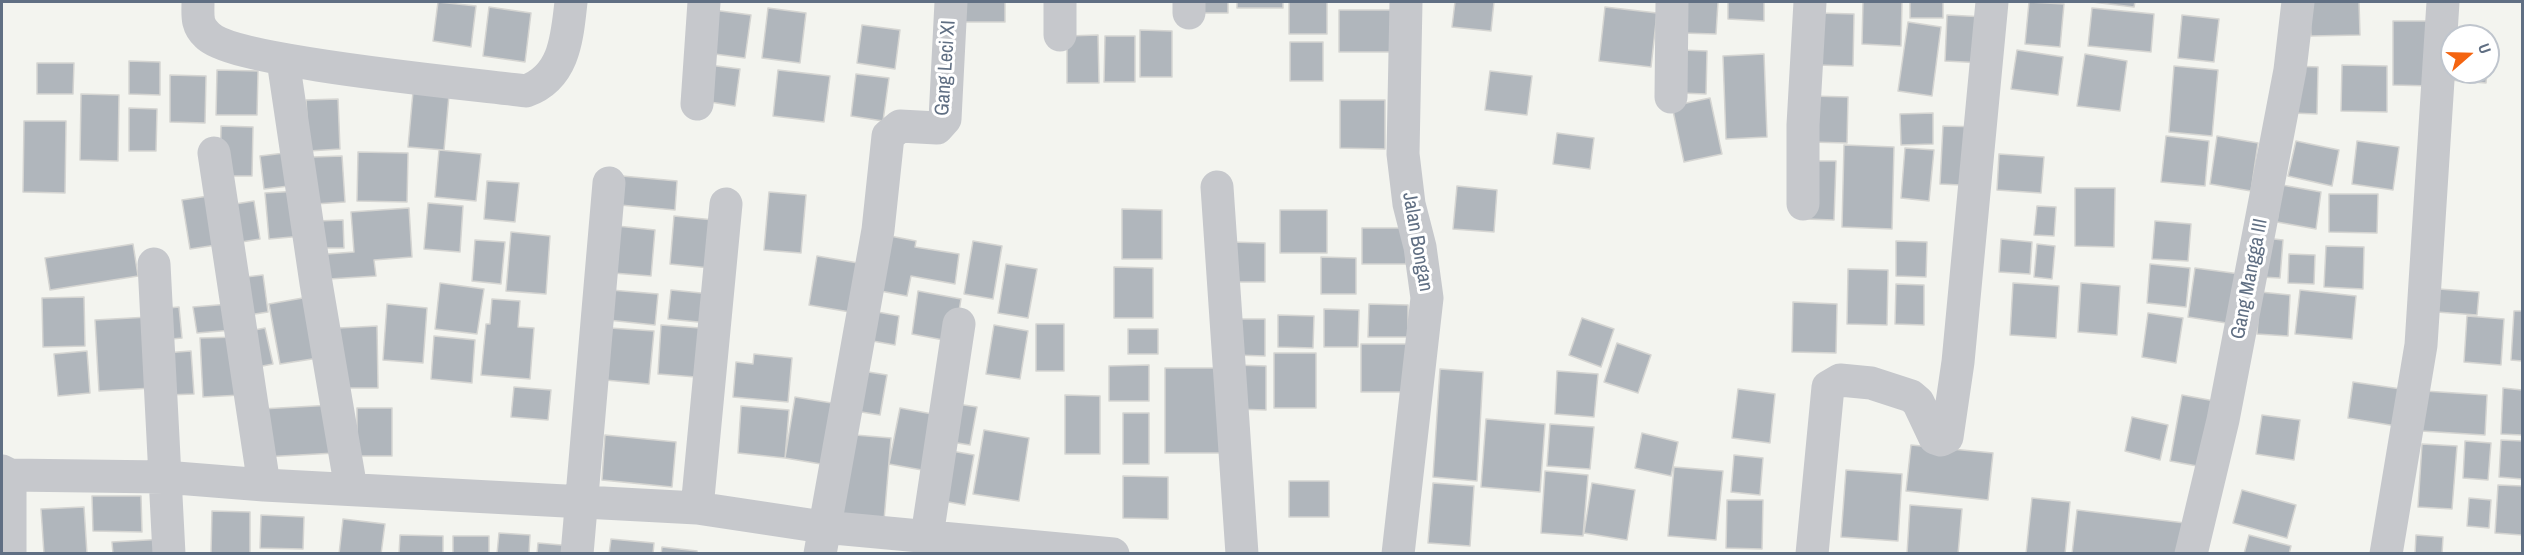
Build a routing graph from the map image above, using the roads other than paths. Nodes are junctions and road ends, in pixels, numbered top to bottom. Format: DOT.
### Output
graph roads {
  1 [pos="198,2"];
  2 [pos="571,2"];
  3 [pos="704,2"];
  4 [pos="951,2"];
  5 [pos="1060,2"];
  6 [pos="1406,2"];
  7 [pos="1672,2"];
  8 [pos="1810,2"];
  9 [pos="1992,2"];
  10 [pos="2298,2"];
  11 [pos="2443,2"];
  12 [pos="1060,35"];
  13 [pos="283,60"];
  14 [pos="1671,97"];
  15 [pos="697,104"];
  16 [pos="214,153"];
  17 [pos="609,183"];
  18 [pos="1218,187"];
  19 [pos="726,204"];
  20 [pos="1803,204"];
  21 [pos="154,264"];
  22 [pos="959,324"];
  23 [pos="6,473"];
  24 [pos="164,477"];
  25 [pos="264,485"];
  26 [pos="351,489"];
  27 [pos="580,501"];
  28 [pos="698,508"];
  29 [pos="821,540"];
  30 [pos="921,541"];
  31 [pos="1028,549"];
  32 [pos="10,554"];
  33 [pos="169,554"];
  34 [pos="577,554"];
  35 [pos="1113,554"];
  36 [pos="1242,554"];
  37 [pos="1398,554"];
  38 [pos="1812,554"];
  39 [pos="2191,554"];
  40 [pos="2386,554"];
  1 -- 13 [label="street"];
  2 -- 13 [label="street"];
  3 -- 15 [label="street"];
  4 -- 29 [label="street, Gang Leci XI"];
  5 -- 12 [label="street"];
  6 -- 37 [label="street, Jalan Bongan"];
  7 -- 14 [label="street"];
  8 -- 20 [label="street"];
  9 -- 38 [label="street"];
  10 -- 39 [label="street, Gang Mangga III"];
  11 -- 40 [label="street"];
  13 -- 26 [label="street"];
  16 -- 25 [label="street"];
  17 -- 27 [label="street"];
  18 -- 36 [label="street"];
  19 -- 28 [label="street"];
  21 -- 24 [label="street"];
  22 -- 30 [label="street"];
  23 -- 24 [label="street"];
  23 -- 32 [label="street"];
  24 -- 25 [label="street"];
  24 -- 33 [label="street"];
  25 -- 26 [label="street"];
  26 -- 27 [label="street"];
  27 -- 28 [label="street"];
  27 -- 34 [label="street"];
  28 -- 29 [label="street"];
  29 -- 30 [label="street"];
  30 -- 31 [label="street"];
  31 -- 35 [label="street"];
}
